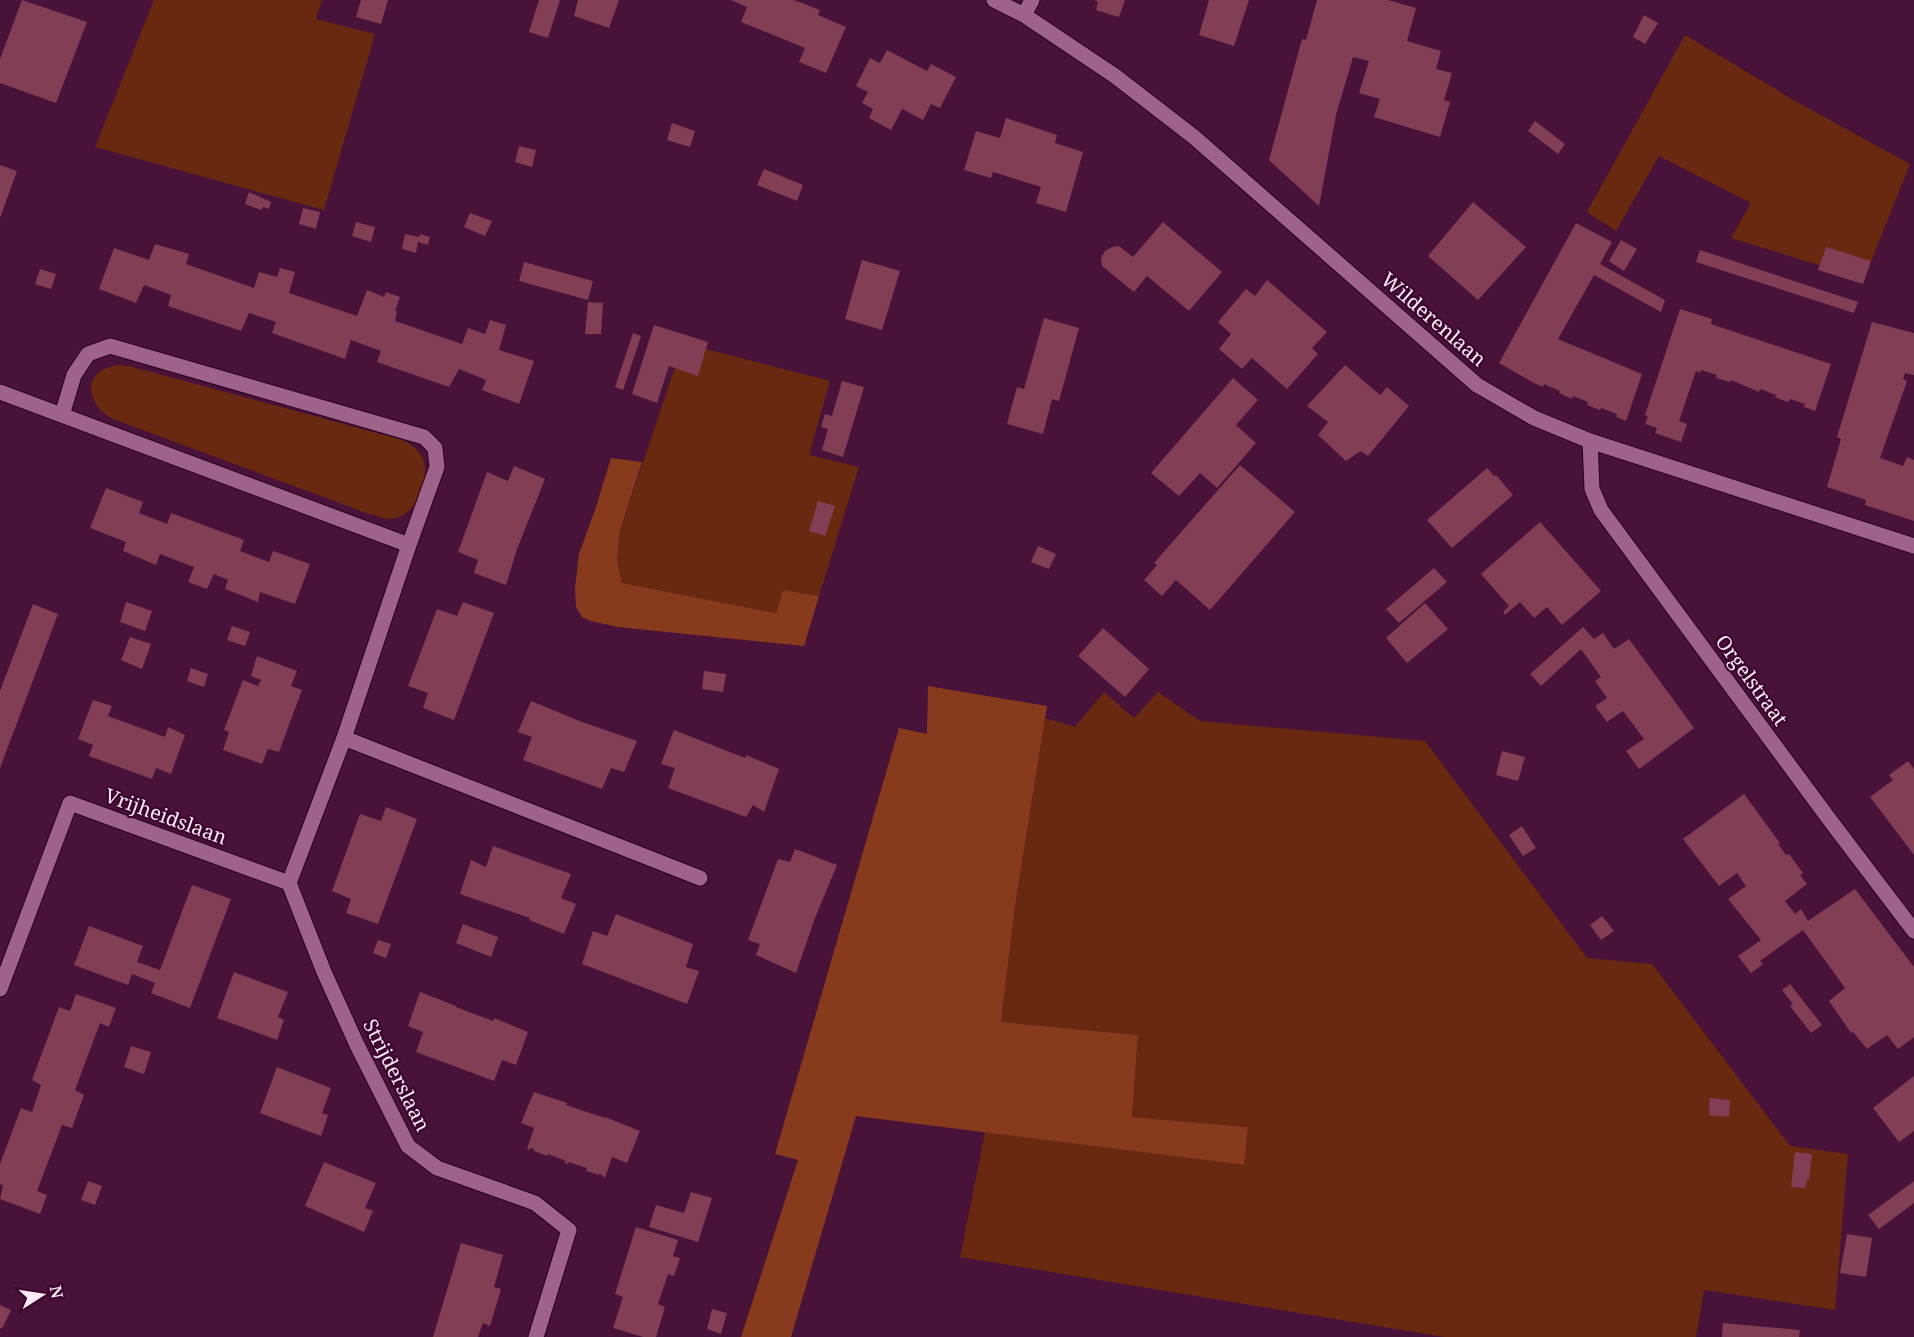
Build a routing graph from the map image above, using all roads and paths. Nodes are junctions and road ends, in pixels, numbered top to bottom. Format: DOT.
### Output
graph roads {
  1 [pos="994,0"];
  2 [pos="1032,0"];
  3 [pos="1024,15"];
  4 [pos="0,392"];
  5 [pos="62,415"];
  6 [pos="1590,441"];
  7 [pos="409,545"];
  8 [pos="1914,546"];
  9 [pos="344,738"];
  10 [pos="700,878"];
  11 [pos="288,883"];
  12 [pos="1914,931"];
  13 [pos="0,989"];
  14 [pos="536,1337"];
  1 -- 3 [label="street, Wilderenlaan"];
  2 -- 3 [label="street"];
  3 -- 6 [label="street, Wilderenlaan"];
  4 -- 5 [label="street"];
  5 -- 7 [label="street"];
  5 -- 7 [label="street"];
  6 -- 8 [label="street, Wilderenlaan"];
  6 -- 12 [label="street, Orgelstraat"];
  7 -- 9 [label="street"];
  9 -- 10 [label="street"];
  9 -- 11 [label="street"];
  11 -- 13 [label="street, Vrijheidslaan"];
  11 -- 14 [label="street, Strijderslaan"];
}
